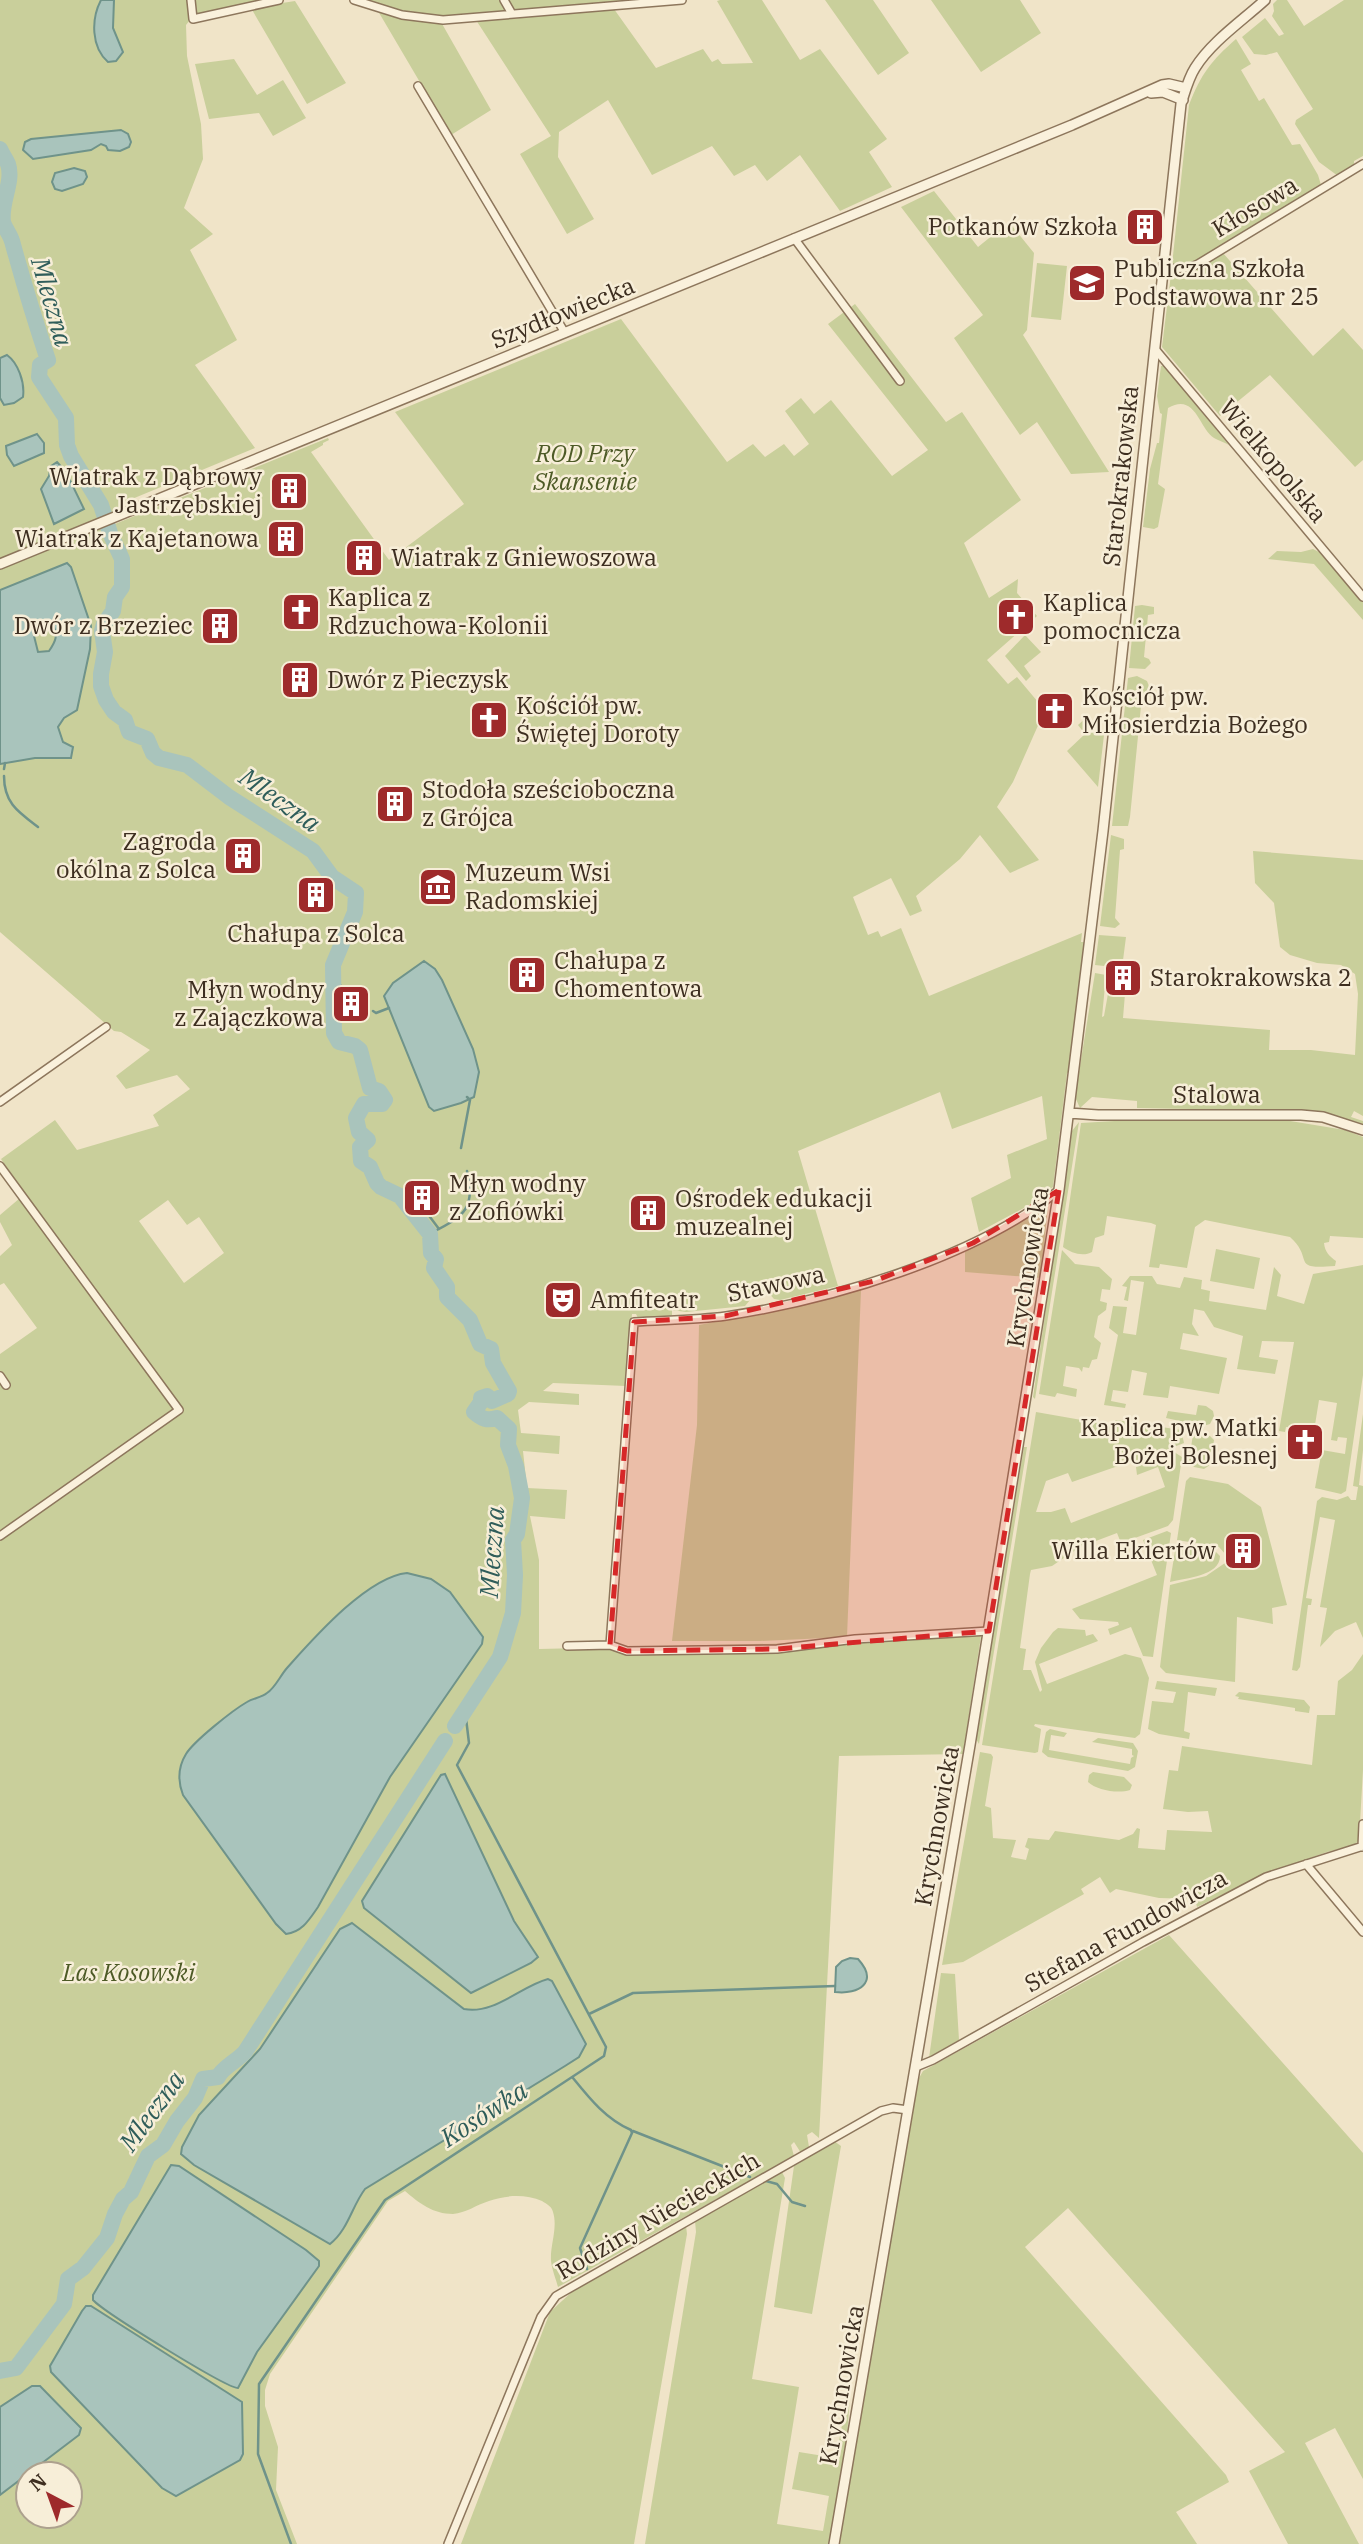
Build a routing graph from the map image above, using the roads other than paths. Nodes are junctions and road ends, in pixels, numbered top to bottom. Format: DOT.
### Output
graph roads {
  1 [pos="191,0"];
  2 [pos="279,0"];
  3 [pos="354,0"];
  4 [pos="504,0"];
  5 [pos="682,0"];
  6 [pos="1265,0"];
  7 [pos="616,2"];
  8 [pos="512,14"];
  9 [pos="418,86"];
  10 [pos="1186,88"];
  11 [pos="1141,96"];
  12 [pos="1183,100"];
  13 [pos="1363,164"];
  14 [pos="794,238"];
  15 [pos="1163,269"];
  16 [pos="565,333"];
  17 [pos="1155,349"];
  18 [pos="900,381"];
  19 [pos="0,564"];
  20 [pos="1363,597"];
  21 [pos="106,1027"];
  22 [pos="0,1102"];
  23 [pos="1069,1113"];
  24 [pos="1363,1130"];
  25 [pos="0,1166"];
  26 [pos="1059,1190"];
  27 [pos="0,1376"];
  28 [pos="6,1385"];
  29 [pos="0,1536"];
  30 [pos="989,1631"];
  31 [pos="610,1645"];
  32 [pos="567,1646"];
  33 [pos="1363,1824"];
  34 [pos="1362,1847"];
  35 [pos="1306,1864"];
  36 [pos="1363,1933"];
  37 [pos="916,2067"];
  38 [pos="908,2110"];
  39 [pos="447,2544"];
  40 [pos="834,2544"];
  1 -- 2 [label="street"];
  3 -- 8 [label="street"];
  4 -- 8 [label="street"];
  5 -- 7 [label="street"];
  6 -- 10 [label="street, Starokrakowska"];
  7 -- 8 [label="street"];
  9 -- 16 [label="street"];
  10 -- 11 [label="street, Szydłowiecka"];
  10 -- 12 [label="street, Starokrakowska"];
  11 -- 12 [label="street, Szydłowiecka"];
  11 -- 14 [label="street, Szydłowiecka"];
  12 -- 15 [label="street, Starokrakowska"];
  13 -- 15 [label="street, Kłosowa"];
  14 -- 16 [label="street, Szydłowiecka"];
  14 -- 18 [label="street"];
  15 -- 17 [label="street, Starokrakowska"];
  16 -- 19 [label="street, Szydłowiecka"];
  17 -- 20 [label="street, Wielkopolska"];
  17 -- 23 [label="street, Starokrakowska"];
  21 -- 22 [label="street"];
  23 -- 24 [label="street, Stalowa"];
  23 -- 26 [label="street, Krychnowicka"];
  25 -- 29 [label="street"];
  26 -- 30 [label="street, Krychnowicka"];
  26 -- 31 [label="street, Stawowa"];
  27 -- 28 [label="street"];
  30 -- 31 [label="street"];
  30 -- 37 [label="street, Krychnowicka"];
  31 -- 32 [label="street"];
  33 -- 34 [label="street"];
  34 -- 35 [label="street, Stefana Fundowicza"];
  35 -- 36 [label="street"];
  35 -- 37 [label="street, Stefana Fundowicza"];
  37 -- 38 [label="street, Krychnowicka"];
  38 -- 39 [label="street, Rodziny Niecieckich"];
  38 -- 40 [label="street, Krychnowicka"];
}
